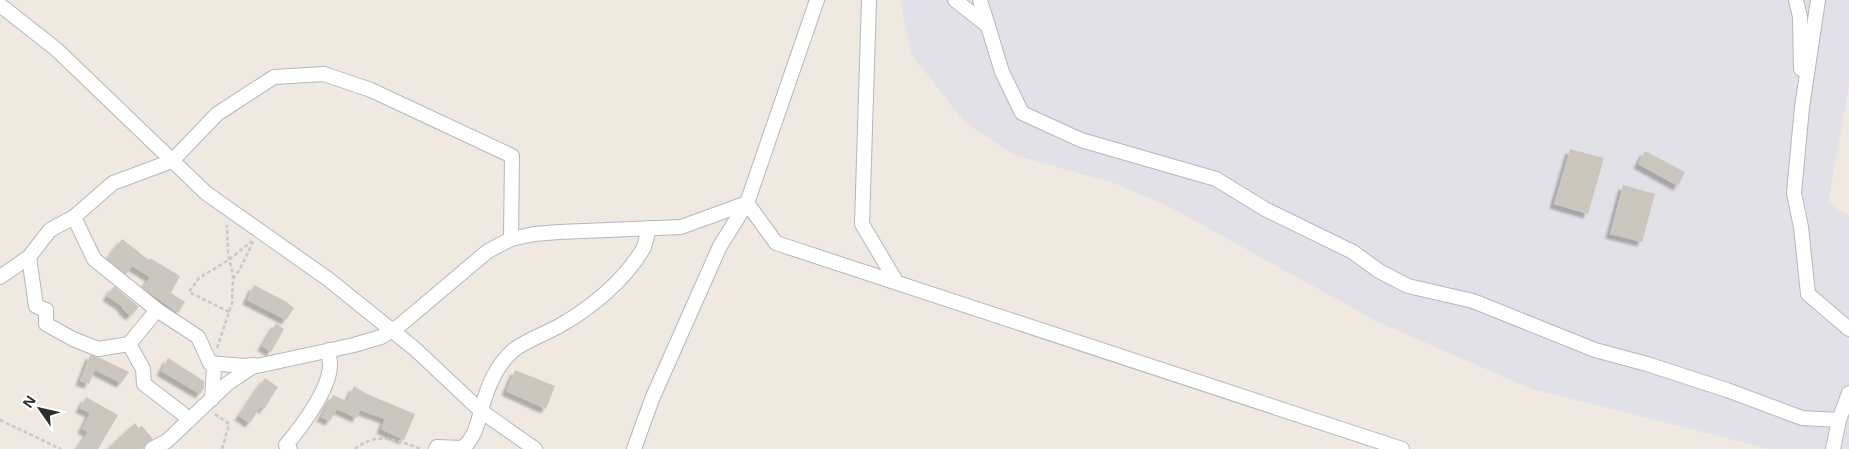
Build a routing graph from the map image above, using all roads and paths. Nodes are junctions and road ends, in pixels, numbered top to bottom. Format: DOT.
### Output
graph roads {
  1 [pos="817,0"];
  2 [pos="869,0"];
  3 [pos="955,0"];
  4 [pos="980,0"];
  5 [pos="1796,0"];
  6 [pos="1818,0"];
  7 [pos="0,5"];
  8 [pos="988,26"];
  9 [pos="1802,107"];
  10 [pos="172,160"];
  11 [pos="747,203"];
  12 [pos="226,207"];
  13 [pos="74,217"];
  14 [pos="649,228"];
  15 [pos="510,239"];
  16 [pos="29,257"];
  17 [pos="230,259"];
  18 [pos="0,277"];
  19 [pos="232,280"];
  20 [pos="897,283"];
  21 [pos="157,310"];
  22 [pos="229,312"];
  23 [pos="1849,329"];
  24 [pos="392,330"];
  25 [pos="130,344"];
  26 [pos="329,350"];
  27 [pos="210,363"];
  28 [pos="259,364"];
  29 [pos="1849,393"];
  30 [pos="212,399"];
  31 [pos="481,412"];
  32 [pos="0,420"];
  33 [pos="1839,420"];
  34 [pos="188,421"];
  35 [pos="470,445"];
  36 [pos="61,449"];
  37 [pos="152,449"];
  38 [pos="222,449"];
  39 [pos="290,449"];
  40 [pos="355,449"];
  41 [pos="421,449"];
  42 [pos="436,449"];
  43 [pos="535,449"];
  44 [pos="634,449"];
  45 [pos="1402,449"];
  46 [pos="1833,449"];
  1 -- 11 [label="street"];
  2 -- 20 [label="street"];
  3 -- 8 [label="street"];
  4 -- 8 [label="street"];
  5 -- 9 [label="street"];
  6 -- 9 [label="street"];
  7 -- 10 [label="street"];
  8 -- 33 [label="street"];
  9 -- 23 [label="street"];
  10 -- 12 [label="street"];
  10 -- 13 [label="street"];
  10 -- 15 [label="street"];
  11 -- 14 [label="street"];
  11 -- 20 [label="street"];
  11 -- 44 [label="street"];
  12 -- 17 [label="path"];
  12 -- 24 [label="street"];
  13 -- 16 [label="street"];
  13 -- 21 [label="street"];
  14 -- 15 [label="street"];
  14 -- 31 [label="street"];
  15 -- 24 [label="street"];
  16 -- 18 [label="street"];
  16 -- 25 [label="street"];
  17 -- 19 [label="path"];
  17 -- 19 [label="path"];
  17 -- 22 [label="path"];
  19 -- 22 [label="path"];
  20 -- 45 [label="street"];
  21 -- 25 [label="street"];
  21 -- 27 [label="street"];
  22 -- 27 [label="path"];
  24 -- 26 [label="street"];
  24 -- 31 [label="street"];
  25 -- 34 [label="street"];
  26 -- 28 [label="street"];
  26 -- 39 [label="street"];
  27 -- 28 [label="street"];
  27 -- 30 [label="street"];
  28 -- 30 [label="street"];
  29 -- 33 [label="street"];
  30 -- 34 [label="street"];
  30 -- 38 [label="path"];
  31 -- 35 [label="street"];
  31 -- 43 [label="street"];
  32 -- 36 [label="path"];
  33 -- 46 [label="street"];
  34 -- 37 [label="street"];
  35 -- 42 [label="street"];
  40 -- 41 [label="path"];
}
